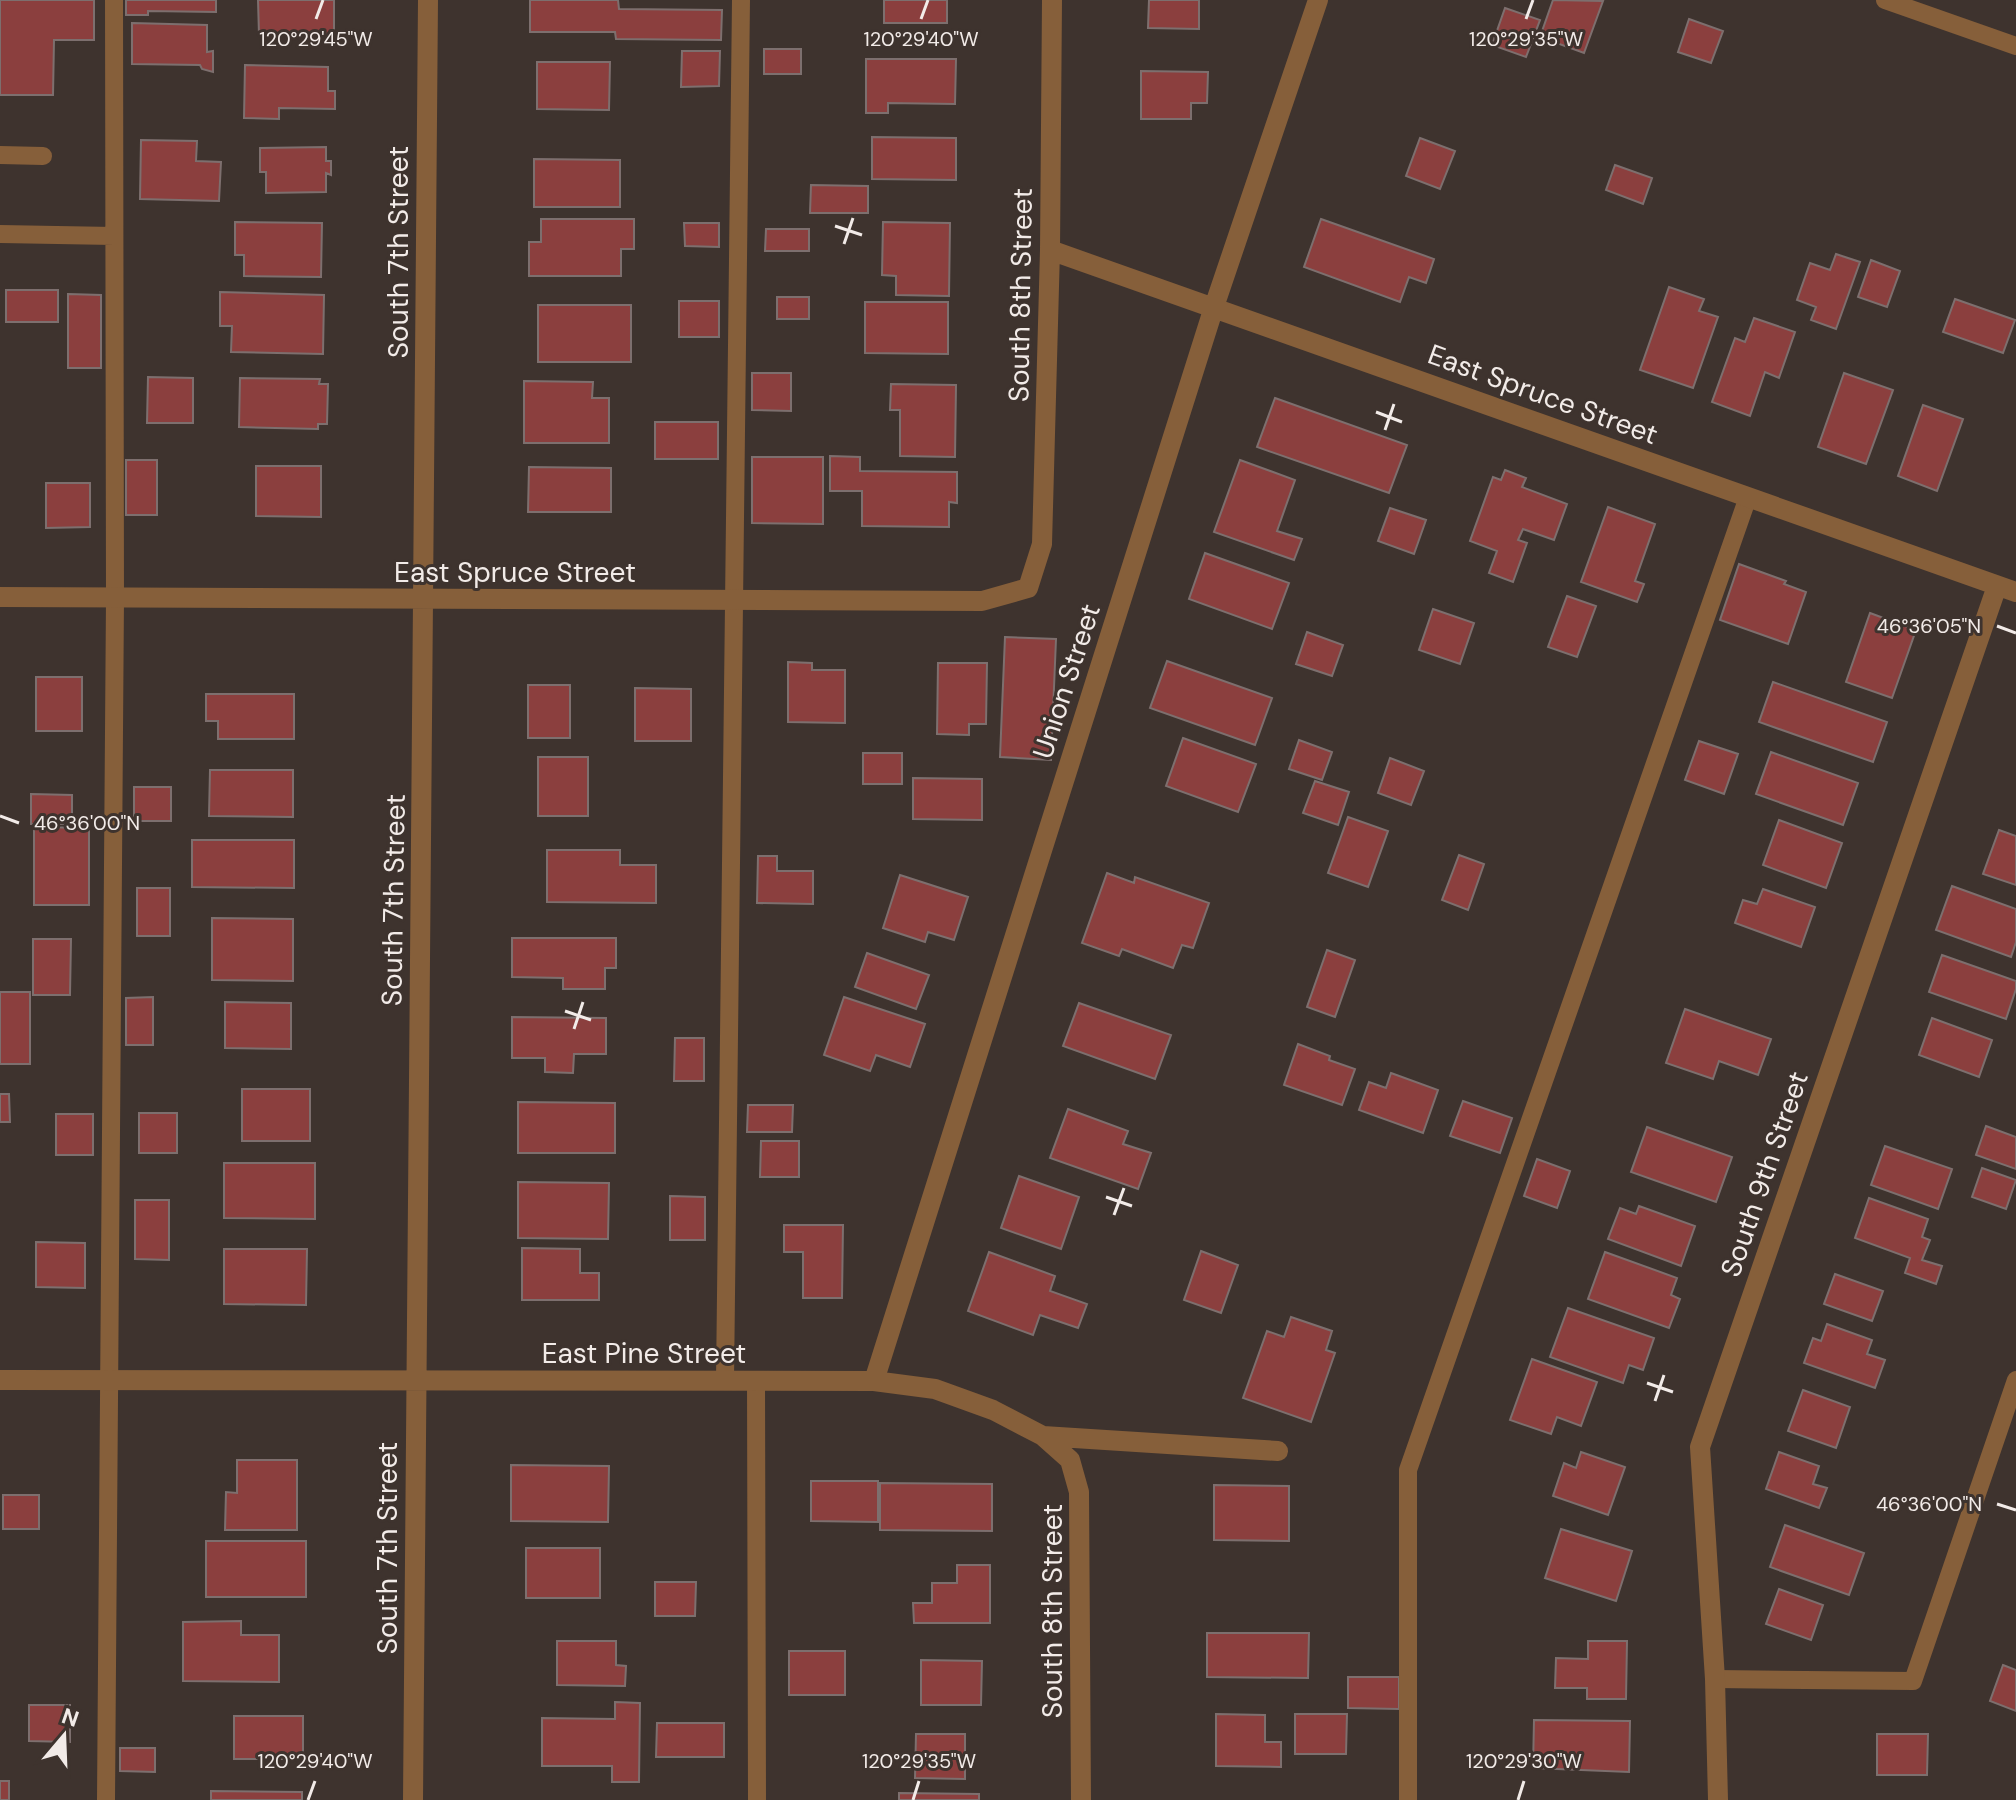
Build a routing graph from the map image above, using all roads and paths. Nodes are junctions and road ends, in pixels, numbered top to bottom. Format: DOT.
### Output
graph roads {
  1 [pos="114,0"];
  2 [pos="428,0"];
  3 [pos="741,0"];
  4 [pos="1052,0"];
  5 [pos="1318,0"];
  6 [pos="1885,0"];
  7 [pos="2016,46"];
  8 [pos="0,155"];
  9 [pos="43,156"];
  10 [pos="0,234"];
  11 [pos="114,236"];
  12 [pos="1050,250"];
  13 [pos="1214,307"];
  14 [pos="1748,497"];
  15 [pos="1028,588"];
  16 [pos="2006,589"];
  17 [pos="0,597"];
  18 [pos="115,598"];
  19 [pos="424,599"];
  20 [pos="733,600"];
  21 [pos="0,1380"];
  22 [pos="109,1380"];
  23 [pos="2016,1380"];
  24 [pos="415,1381"];
  25 [pos="725,1381"];
  26 [pos="756,1381"];
  27 [pos="874,1381"];
  28 [pos="1043,1436"];
  29 [pos="1278,1451"];
  30 [pos="1715,1679"];
  31 [pos="106,1800"];
  32 [pos="413,1800"];
  33 [pos="757,1800"];
  34 [pos="1081,1800"];
  35 [pos="1408,1800"];
  36 [pos="1718,1800"];
  1 -- 11 [label="lane"];
  2 -- 19 [label="street, South 7th Street"];
  3 -- 20 [label="lane"];
  4 -- 12 [label="street, South 8th Street"];
  5 -- 13 [label="street, Union Street"];
  6 -- 7 [label="lane"];
  8 -- 9 [label="lane"];
  10 -- 11 [label="lane"];
  11 -- 18 [label="lane"];
  12 -- 13 [label="street, East Spruce Street"];
  12 -- 15 [label="street, South 8th Street"];
  13 -- 14 [label="street, East Spruce Street"];
  13 -- 27 [label="street, Union Street"];
  14 -- 16 [label="street, East Spruce Street"];
  14 -- 35 [label="lane"];
  15 -- 20 [label="street, East Spruce Street"];
  16 -- 30 [label="street, South 9th Street"];
  17 -- 18 [label="street, East Spruce Street"];
  18 -- 19 [label="street, East Spruce Street"];
  18 -- 22 [label="lane"];
  19 -- 20 [label="street, East Spruce Street"];
  19 -- 24 [label="street, South 7th Street"];
  20 -- 25 [label="lane"];
  21 -- 22 [label="street, East Pine Street"];
  22 -- 24 [label="street, East Pine Street"];
  22 -- 31 [label="lane"];
  23 -- 30 [label="lane"];
  24 -- 25 [label="street, East Pine Street"];
  24 -- 32 [label="street, South 7th Street"];
  25 -- 26 [label="street, East Pine Street"];
  26 -- 27 [label="street, East Pine Street"];
  26 -- 33 [label="lane"];
  27 -- 28 [label="street, East Pine Street"];
  28 -- 29 [label="street, East Pine Street"];
  28 -- 34 [label="street, South 8th Street"];
  30 -- 36 [label="street, South 9th Street"];
}
